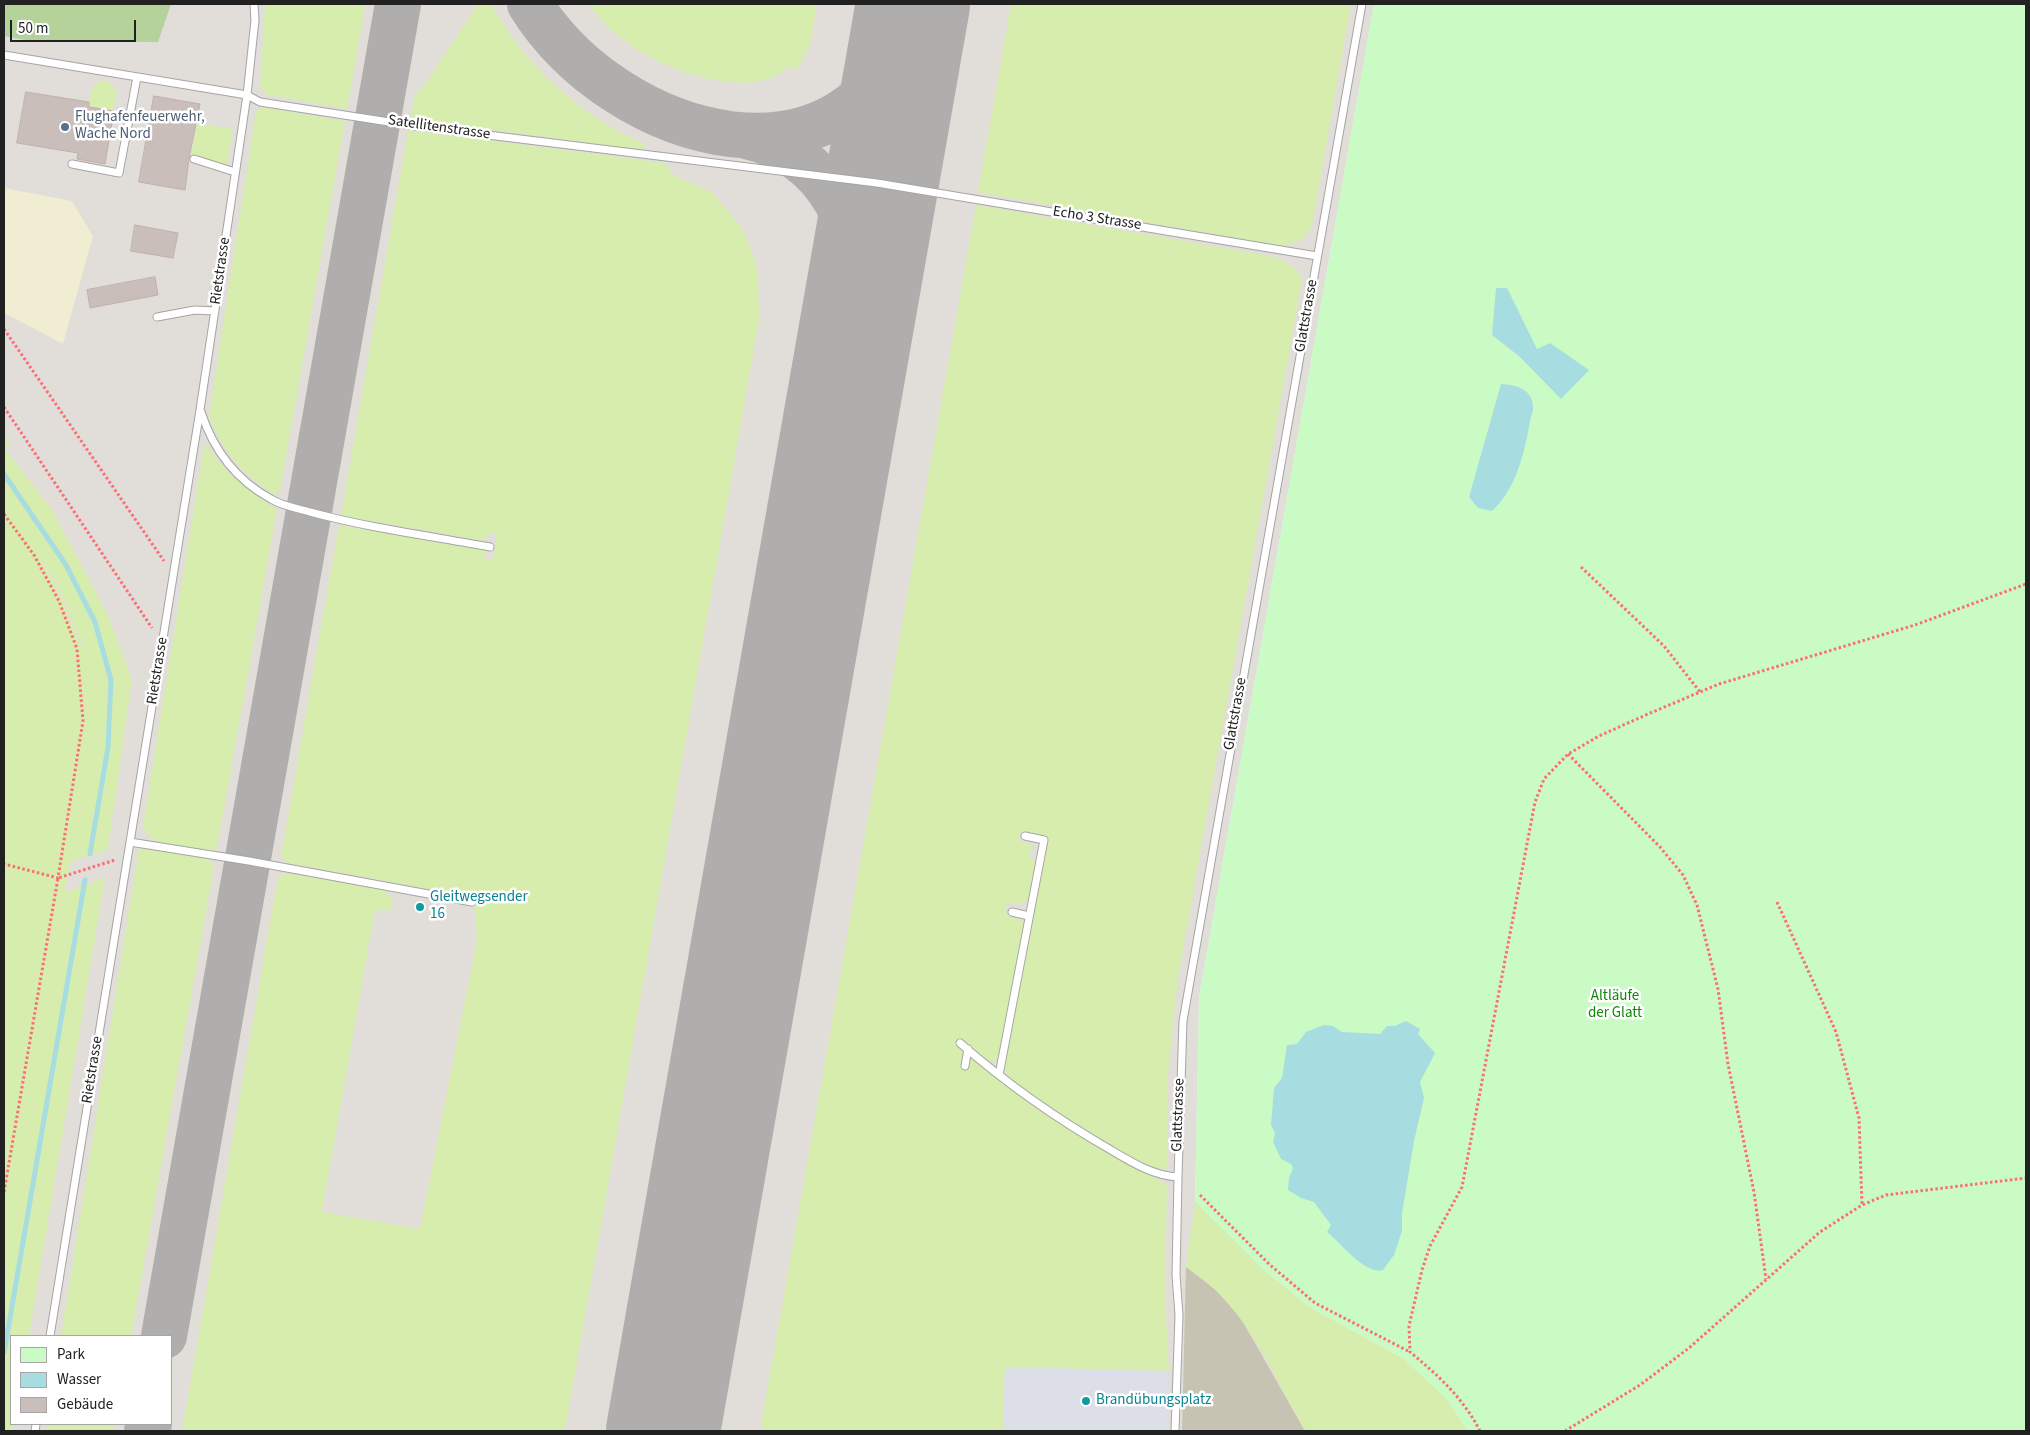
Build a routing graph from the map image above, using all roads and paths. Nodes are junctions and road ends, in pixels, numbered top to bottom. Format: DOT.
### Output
graph roads {
  1 [pos="254,4"];
  2 [pos="1362,4"];
  3 [pos="4,55"];
  4 [pos="137,77"];
  5 [pos="247,96"];
  6 [pos="194,159"];
  7 [pos="72,164"];
  8 [pos="235,172"];
  9 [pos="877,182"];
  10 [pos="1317,256"];
  11 [pos="215,311"];
  12 [pos="157,317"];
  13 [pos="4,329"];
  14 [pos="4,407"];
  15 [pos="200,410"];
  16 [pos="4,514"];
  17 [pos="490,547"];
  18 [pos="1582,567"];
  19 [pos="174,574"];
  20 [pos="2026,584"];
  21 [pos="162,643"];
  22 [pos="1700,692"];
  23 [pos="1568,754"];
  24 [pos="1025,836"];
  25 [pos="130,842"];
  26 [pos="127,856"];
  27 [pos="4,864"];
  28 [pos="58,878"];
  29 [pos="472,902"];
  30 [pos="1778,902"];
  31 [pos="1012,912"];
  32 [pos="1029,916"];
  33 [pos="960,1043"];
  34 [pos="968,1050"];
  35 [pos="964,1066"];
  36 [pos="999,1075"];
  37 [pos="1178,1177"];
  38 [pos="2026,1178"];
  39 [pos="4,1192"];
  40 [pos="1200,1195"];
  41 [pos="1862,1205"];
  42 [pos="1766,1278"];
  43 [pos="50,1335"];
  44 [pos="1410,1352"];
  45 [pos="1175,1431"];
  46 [pos="1480,1431"];
  47 [pos="1564,1431"];
  1 -- 5 [label="lane, Rietstrasse"];
  2 -- 10 [label="lane, Glattstrasse"];
  3 -- 4 [label="lane, Satellitenstrasse"];
  4 -- 5 [label="lane, Satellitenstrasse"];
  4 -- 7 [label="lane"];
  5 -- 8 [label="lane, Rietstrasse"];
  5 -- 9 [label="lane, Satellitenstrasse"];
  6 -- 8 [label="lane"];
  8 -- 11 [label="lane, Rietstrasse"];
  9 -- 10 [label="lane, Echo 3 Strasse"];
  10 -- 37 [label="lane, Glattstrasse"];
  11 -- 12 [label="lane"];
  11 -- 15 [label="lane, Rietstrasse"];
  13 -- 19 [label="path"];
  14 -- 21 [label="path"];
  15 -- 17 [label="lane"];
  15 -- 19 [label="lane, Rietstrasse"];
  16 -- 28 [label="path"];
  18 -- 22 [label="path"];
  19 -- 21 [label="lane, Rietstrasse"];
  20 -- 22 [label="path"];
  21 -- 25 [label="lane, Rietstrasse"];
  22 -- 23 [label="path"];
  23 -- 42 [label="path"];
  23 -- 44 [label="path"];
  24 -- 32 [label="lane"];
  25 -- 26 [label="lane, Rietstrasse"];
  25 -- 29 [label="lane"];
  26 -- 28 [label="path"];
  26 -- 43 [label="lane, Rietstrasse"];
  27 -- 28 [label="path"];
  28 -- 39 [label="path"];
  30 -- 41 [label="path"];
  31 -- 32 [label="lane"];
  32 -- 36 [label="lane"];
  33 -- 34 [label="lane"];
  34 -- 35 [label="lane"];
  34 -- 36 [label="lane"];
  36 -- 37 [label="lane"];
  37 -- 45 [label="lane, Glattstrasse"];
  38 -- 41 [label="path"];
  40 -- 44 [label="path"];
  41 -- 42 [label="path"];
  42 -- 47 [label="path"];
  44 -- 46 [label="path"];
}
